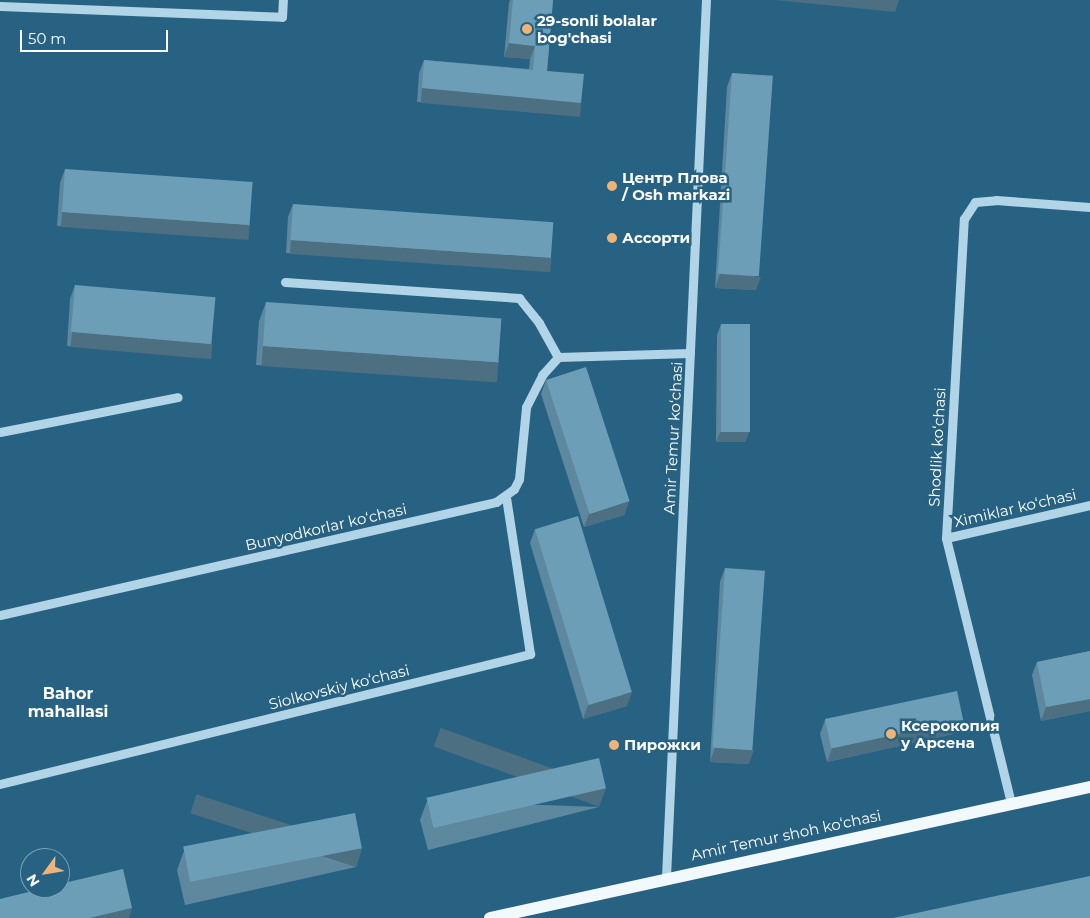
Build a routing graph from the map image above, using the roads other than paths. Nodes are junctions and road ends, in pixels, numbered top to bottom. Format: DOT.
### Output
graph roads {
  1 [pos="284,0"];
  2 [pos="706,0"];
  3 [pos="12,3"];
  4 [pos="0,6"];
  5 [pos="1090,207"];
  6 [pos="285,282"];
  7 [pos="690,353"];
  8 [pos="558,357"];
  9 [pos="178,397"];
  10 [pos="0,432"];
  11 [pos="506,497"];
  12 [pos="1090,504"];
  13 [pos="946,538"];
  14 [pos="0,615"];
  15 [pos="0,784"];
  16 [pos="1090,787"];
  17 [pos="1011,804"];
  18 [pos="666,877"];
  19 [pos="490,918"];
  1 -- 3 [label="street"];
  2 -- 7 [label="street, Amir Temur ko‘chasi"];
  3 -- 4 [label="street"];
  5 -- 13 [label="street, Shodlik ko‘chasi"];
  6 -- 8 [label="street"];
  7 -- 8 [label="street"];
  7 -- 18 [label="street, Amir Temur ko‘chasi"];
  8 -- 11 [label="street"];
  9 -- 10 [label="street"];
  11 -- 14 [label="street, Bunyodkorlar ko‘chasi"];
  11 -- 15 [label="street, Siolkovskiy ko‘chasi"];
  12 -- 13 [label="street, Ximiklar ko‘chasi"];
  13 -- 17 [label="street, Shodlik ko‘chasi"];
  16 -- 17 [label="main road, Amir Temur shoh ko‘chasi"];
  17 -- 18 [label="main road, Amir Temur shoh ko‘chasi"];
  18 -- 19 [label="main road, Amir Temur shoh ko‘chasi"];
}
